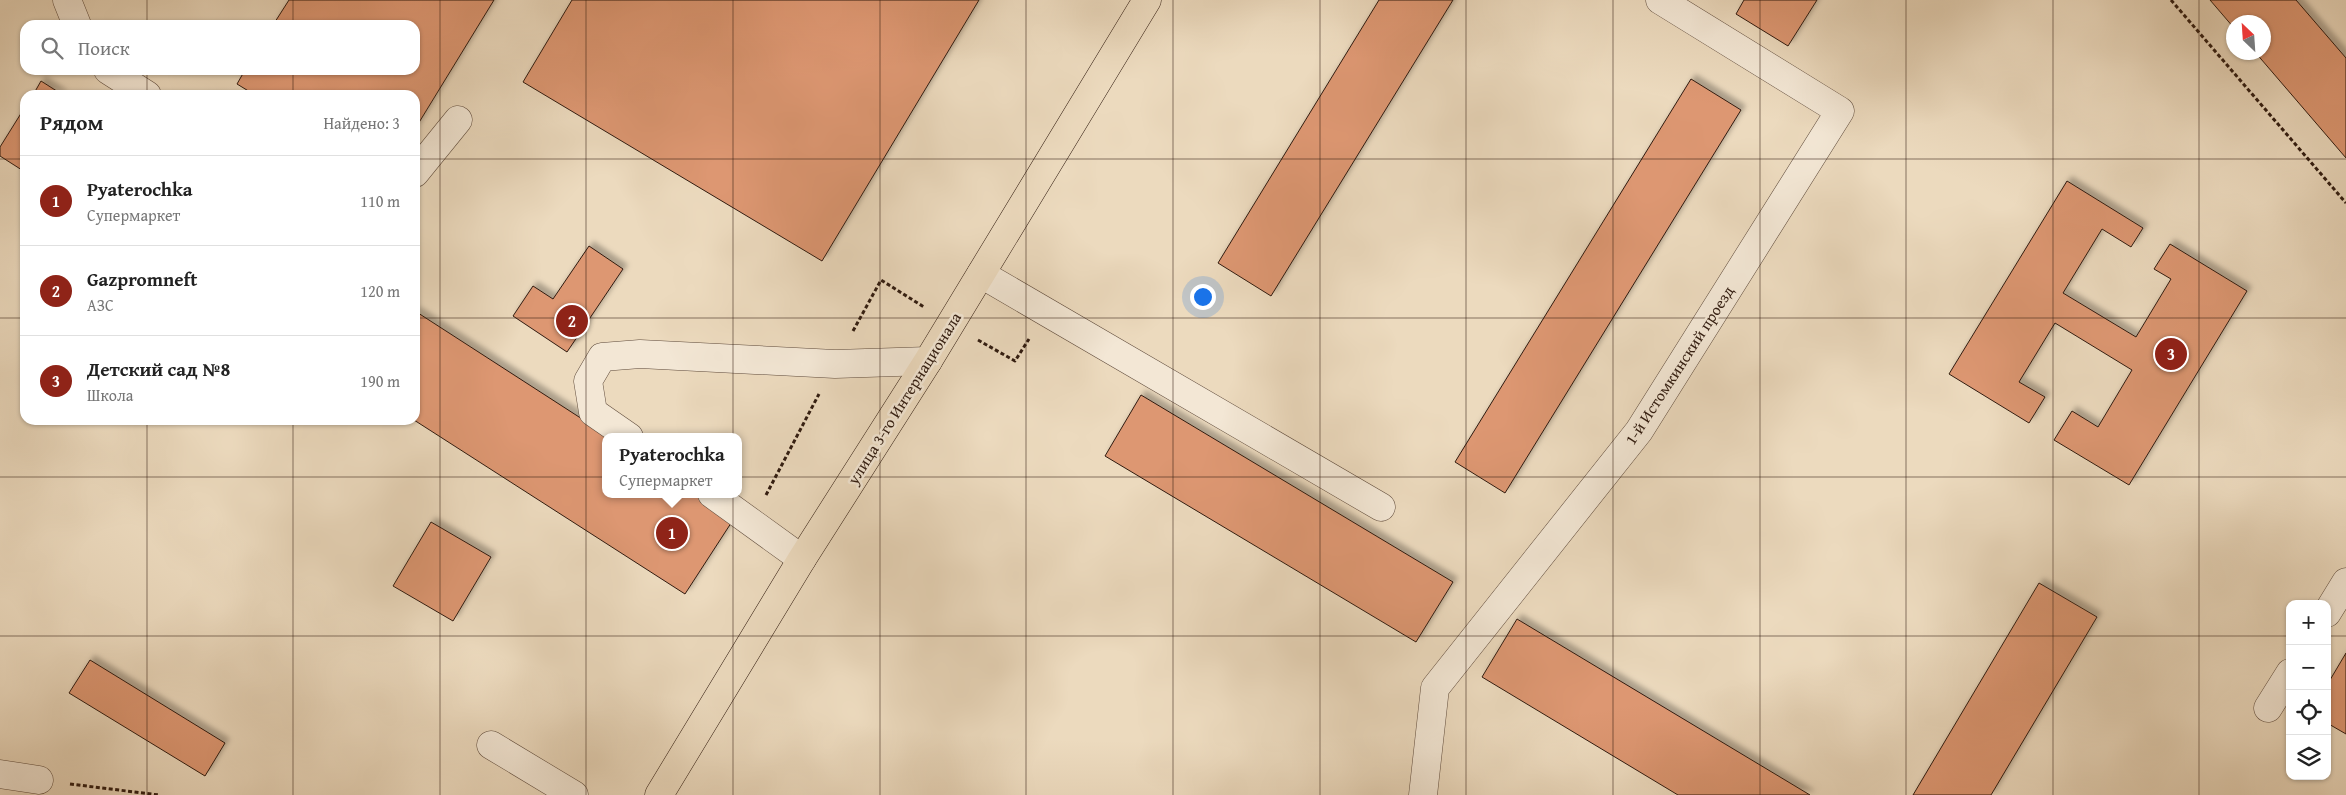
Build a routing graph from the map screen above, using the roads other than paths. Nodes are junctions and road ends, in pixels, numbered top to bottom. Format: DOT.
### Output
graph roads {
  1 [pos="67,0"];
  2 [pos="1147,0"];
  3 [pos="1660,0"];
  4 [pos="74,20"];
  5 [pos="116,75"];
  6 [pos="139,90"];
  7 [pos="458,120"];
  8 [pos="420,167"];
  9 [pos="980,274"];
  10 [pos="928,361"];
  11 [pos="623,433"];
  12 [pos="718,498"];
  13 [pos="1381,507"];
  14 [pos="802,559"];
  15 [pos="2346,582"];
  16 [pos="2331,606"];
  17 [pos="2286,679"];
  18 [pos="2268,708"];
  19 [pos="491,745"];
  20 [pos="0,774"];
  21 [pos="39,780"];
  22 [pos="574,795"];
  23 [pos="659,795"];
  24 [pos="1423,795"];
  1 -- 4 [label="street"];
  2 -- 9 [label="main road, улица 3-го Интернационала"];
  3 -- 24 [label="street, 1-й Истомкинский проезд"];
  5 -- 6 [label="street"];
  7 -- 8 [label="street"];
  9 -- 10 [label="main road, улица 3-го Интернационала"];
  9 -- 13 [label="street"];
  10 -- 11 [label="street"];
  10 -- 14 [label="main road, улица 3-го Интернационала"];
  12 -- 14 [label="street"];
  14 -- 23 [label="main road, улица 3-го Интернационала"];
  15 -- 16 [label="street"];
  17 -- 18 [label="street"];
  19 -- 22 [label="street"];
  20 -- 21 [label="street"];
}
